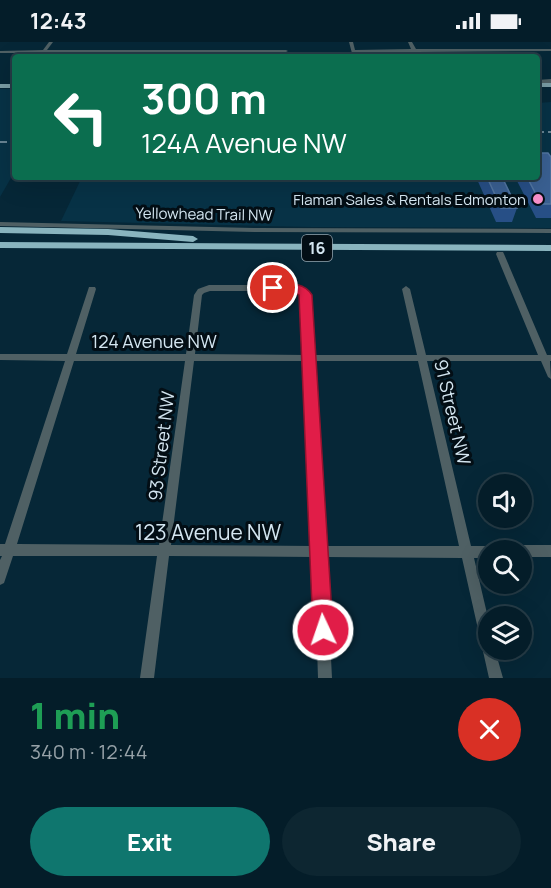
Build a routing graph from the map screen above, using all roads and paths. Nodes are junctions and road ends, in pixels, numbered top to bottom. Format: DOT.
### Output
graph roads {
  1 [pos="131,42"];
  2 [pos="285,42"];
  3 [pos="351,42"];
  4 [pos="410,42"];
  5 [pos="476,42"];
  6 [pos="545,42"];
  7 [pos="414,50"];
  8 [pos="481,50"];
  9 [pos="551,50"];
  10 [pos="354,51"];
  11 [pos="0,52"];
  12 [pos="126,52"];
  13 [pos="29,54"];
  14 [pos="101,54"];
  15 [pos="158,54"];
  16 [pos="220,54"];
  17 [pos="286,54"];
  18 [pos="354,54"];
  19 [pos="416,54"];
  20 [pos="483,54"];
  21 [pos="0,224"];
  22 [pos="0,230"];
  23 [pos="551,231"];
  24 [pos="0,237"];
  25 [pos="193,239"];
  26 [pos="551,239"];
  27 [pos="0,247"];
  28 [pos="551,248"];
  29 [pos="500,254"];
  30 [pos="92,289"];
  31 [pos="406,289"];
  32 [pos="0,357"];
  33 [pos="71,357"];
  34 [pos="189,358"];
  35 [pos="309,358"];
  36 [pos="422,358"];
  37 [pos="547,358"];
  38 [pos="551,375"];
  39 [pos="4,551"];
  40 [pos="164,551"];
  41 [pos="319,551"];
  42 [pos="532,551"];
  43 [pos="551,551"];
  44 [pos="467,552"];
  45 [pos="478,552"];
  46 [pos="0,579"];
  47 [pos="479,606"];
  48 [pos="491,660"];
  49 [pos="147,678"];
  50 [pos="325,678"];
  51 [pos="495,678"];
  1 -- 12 [label="street"];
  2 -- 17 [label="street"];
  3 -- 10 [label="street"];
  4 -- 7 [label="street"];
  5 -- 8 [label="street"];
  6 -- 9 [label="street"];
  7 -- 8 [label="street"];
  7 -- 10 [label="street"];
  7 -- 19 [label="street"];
  8 -- 9 [label="street"];
  8 -- 20 [label="street"];
  10 -- 18 [label="street"];
  11 -- 13 [label="street"];
  12 -- 14 [label="street"];
  12 -- 15 [label="street"];
  15 -- 16 [label="street"];
  16 -- 17 [label="street"];
  21 -- 23 [label="street, Yellowhead Trail NW"];
  22 -- 25 [label="highway"];
  24 -- 25 [label="highway, Yellowhead Trail NW / 16"];
  25 -- 26 [label="highway, Yellowhead Trail NW / 16"];
  27 -- 28 [label="highway, Yellowhead Trail NW / 16"];
  29 -- 37 [label="street"];
  30 -- 33 [label="street"];
  31 -- 36 [label="street, 91 Street NW"];
  32 -- 33 [label="street, 124 Avenue NW"];
  33 -- 34 [label="street, 124 Avenue NW"];
  33 -- 39 [label="street"];
  34 -- 35 [label="street, 124 Avenue NW"];
  34 -- 35 [label="street, 93 Street NW"];
  34 -- 40 [label="street, 93 Street NW"];
  35 -- 36 [label="street, 124 Avenue NW"];
  35 -- 41 [label="street"];
  36 -- 37 [label="street, 124 Avenue NW"];
  36 -- 44 [label="street, 91 Street NW"];
  37 -- 38 [label="street"];
  39 -- 40 [label="street, 123 Avenue NW"];
  39 -- 46 [label="street"];
  40 -- 41 [label="street, 123 Avenue NW"];
  40 -- 49 [label="street, 93 Street NW"];
  41 -- 44 [label="street, 123 Avenue NW"];
  41 -- 50 [label="street"];
  42 -- 43 [label="street"];
  44 -- 45 [label="street, 123 Avenue NW"];
  44 -- 47 [label="street, 91 Street NW"];
  48 -- 51 [label="street, 91 Street NW"];
}
